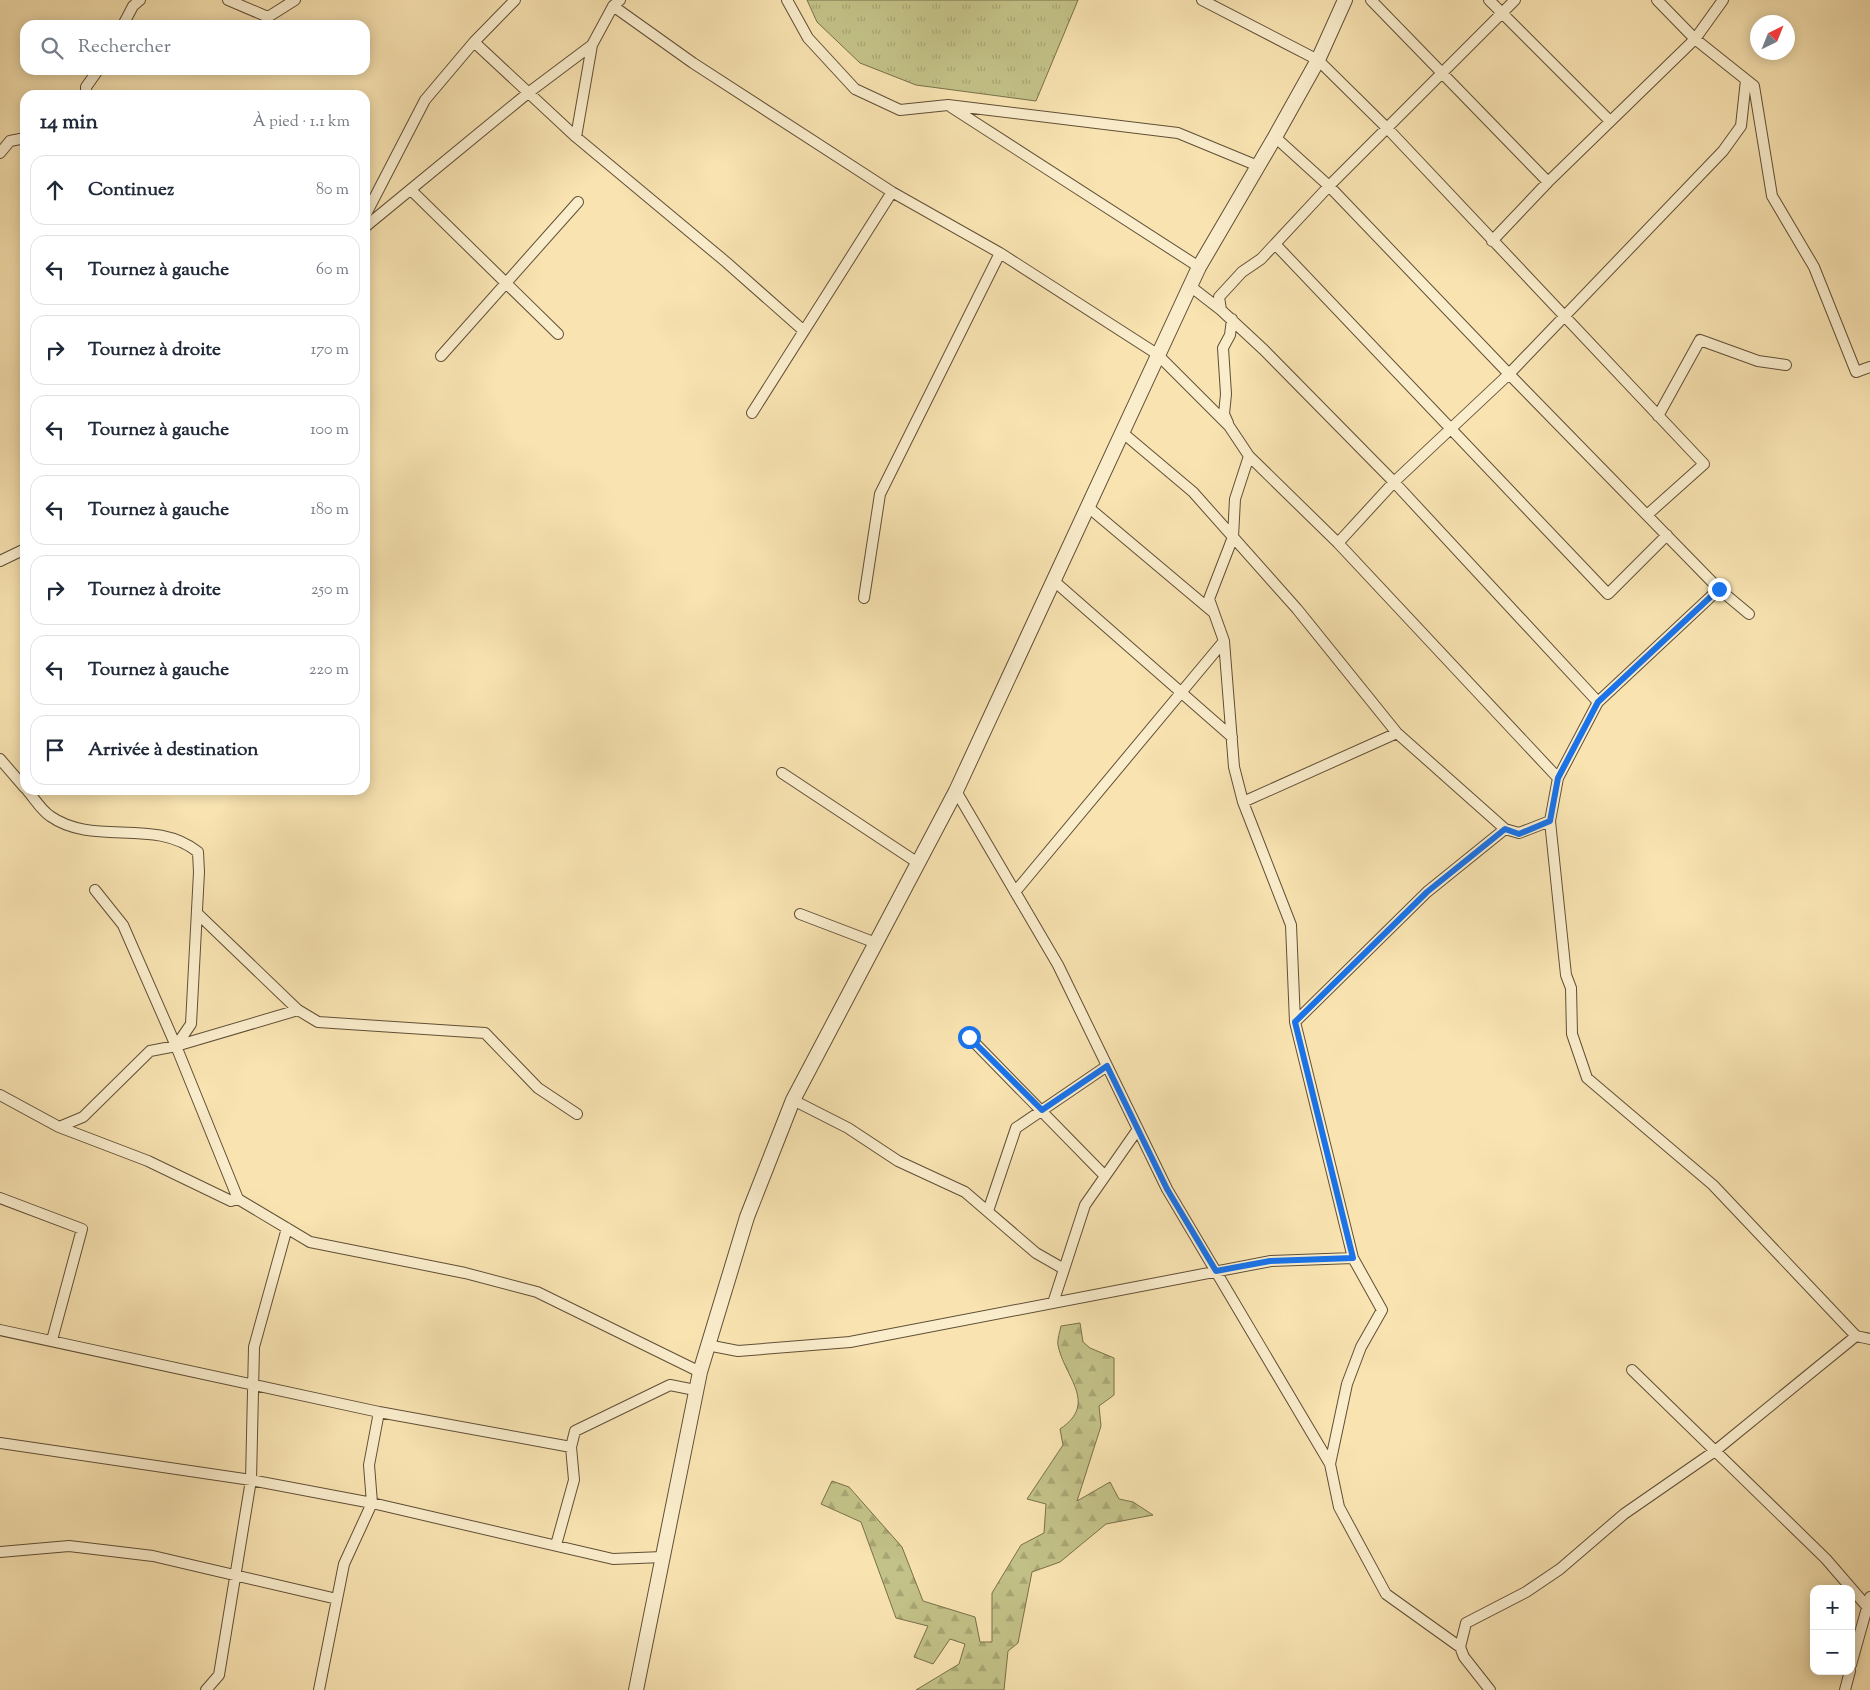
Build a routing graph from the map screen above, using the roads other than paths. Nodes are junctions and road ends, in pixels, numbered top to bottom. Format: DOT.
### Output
graph roads {
  1 [pos="140,0"];
  2 [pos="228,0"];
  3 [pos="295,0"];
  4 [pos="515,0"];
  5 [pos="787,0"];
  6 [pos="1202,0"];
  7 [pos="1370,0"];
  8 [pos="1489,0"];
  9 [pos="1515,0"];
  10 [pos="1657,0"];
  11 [pos="1723,0"];
  12 [pos="1342,2"];
  13 [pos="617,3"];
  14 [pos="1502,13"];
  15 [pos="126,20"];
  16 [pos="1695,39"];
  17 [pos="474,42"];
  18 [pos="592,45"];
  19 [pos="1318,60"];
  20 [pos="1443,74"];
  21 [pos="94,75"];
  22 [pos="1746,80"];
  23 [pos="86,90"];
  24 [pos="528,93"];
  25 [pos="948,105"];
  26 [pos="1610,121"];
  27 [pos="1388,130"];
  28 [pos="576,137"];
  29 [pos="1275,137"];
  30 [pos="20,139"];
  31 [pos="0,153"];
  32 [pos="1258,166"];
  33 [pos="1548,182"];
  34 [pos="1329,186"];
  35 [pos="412,190"];
  36 [pos="892,192"];
  37 [pos="578,202"];
  38 [pos="370,206"];
  39 [pos="370,223"];
  40 [pos="1492,241"];
  41 [pos="1275,244"];
  42 [pos="1000,253"];
  43 [pos="1199,267"];
  44 [pos="506,283"];
  45 [pos="1190,286"];
  46 [pos="1221,310"];
  47 [pos="1564,317"];
  48 [pos="1232,319"];
  49 [pos="804,331"];
  50 [pos="558,334"];
  51 [pos="1157,354"];
  52 [pos="441,356"];
  53 [pos="1786,365"];
  54 [pos="1870,368"];
  55 [pos="1509,374"];
  56 [pos="752,413"];
  57 [pos="1658,416"];
  58 [pos="1229,426"];
  59 [pos="1450,428"];
  60 [pos="1123,433"];
  61 [pos="1249,456"];
  62 [pos="1394,482"];
  63 [pos="1088,507"];
  64 [pos="1647,515"];
  65 [pos="1667,535"];
  66 [pos="1233,536"];
  67 [pos="1338,543"];
  68 [pos="20,551"];
  69 [pos="0,561"];
  70 [pos="1054,580"];
  71 [pos="1719,589"];
  72 [pos="864,598"];
  73 [pos="1215,614"];
  74 [pos="1749,614"];
  75 [pos="1224,641"];
  76 [pos="1181,693"];
  77 [pos="1598,702"];
  78 [pos="1397,733"];
  79 [pos="1232,737"];
  80 [pos="0,759"];
  81 [pos="782,773"];
  82 [pos="1558,778"];
  83 [pos="20,782"];
  84 [pos="956,791"];
  85 [pos="31,795"];
  86 [pos="1243,802"];
  87 [pos="1550,821"];
  88 [pos="1505,829"];
  89 [pos="918,863"];
  90 [pos="95,890"];
  91 [pos="1015,892"];
  92 [pos="197,913"];
  93 [pos="800,914"];
  94 [pos="876,943"];
  95 [pos="298,1010"];
  96 [pos="1295,1022"];
  97 [pos="969,1037"];
  98 [pos="176,1046"];
  99 [pos="1107,1066"];
  100 [pos="0,1095"];
  101 [pos="793,1100"];
  102 [pos="1042,1110"];
  103 [pos="577,1114"];
  104 [pos="59,1127"];
  105 [pos="1138,1129"];
  106 [pos="1105,1176"];
  107 [pos="0,1198"];
  108 [pos="238,1200"];
  109 [pos="988,1211"];
  110 [pos="287,1228"];
  111 [pos="1353,1258"];
  112 [pos="1064,1269"];
  113 [pos="1216,1271"];
  114 [pos="1053,1303"];
  115 [pos="0,1330"];
  116 [pos="1856,1336"];
  117 [pos="1870,1339"];
  118 [pos="52,1340"];
  119 [pos="707,1346"];
  120 [pos="1632,1370"];
  121 [pos="700,1372"];
  122 [pos="253,1384"];
  123 [pos="695,1390"];
  124 [pos="379,1412"];
  125 [pos="0,1443"];
  126 [pos="571,1447"];
  127 [pos="1715,1451"];
  128 [pos="1330,1464"];
  129 [pos="251,1480"];
  130 [pos="372,1503"];
  131 [pos="556,1546"];
  132 [pos="0,1552"];
  133 [pos="663,1556"];
  134 [pos="234,1576"];
  135 [pos="337,1599"];
  136 [pos="1869,1604"];
  137 [pos="1460,1646"];
  138 [pos="1855,1651"];
  139 [pos="1849,1675"];
  140 [pos="206,1690"];
  141 [pos="319,1690"];
  142 [pos="636,1690"];
  143 [pos="1490,1690"];
  144 [pos="1845,1690"];
  1 -- 15 [label="street"];
  2 -- 3 [label="street"];
  4 -- 17 [label="street"];
  5 -- 25 [label="street"];
  6 -- 19 [label="street"];
  7 -- 20 [label="street"];
  8 -- 14 [label="street"];
  9 -- 14 [label="street"];
  10 -- 16 [label="street"];
  11 -- 16 [label="street"];
  12 -- 19 [label="street"];
  13 -- 18 [label="street"];
  13 -- 36 [label="street"];
  14 -- 20 [label="street"];
  14 -- 26 [label="street"];
  16 -- 22 [label="street"];
  16 -- 26 [label="street"];
  17 -- 24 [label="street"];
  17 -- 38 [label="street"];
  18 -- 24 [label="street"];
  18 -- 28 [label="street"];
  19 -- 27 [label="street"];
  19 -- 29 [label="street"];
  20 -- 27 [label="street"];
  20 -- 33 [label="street"];
  21 -- 23 [label="street"];
  22 -- 47 [label="street"];
  22 -- 54 [label="street"];
  24 -- 28 [label="street"];
  24 -- 35 [label="street"];
  25 -- 32 [label="street"];
  25 -- 43 [label="street"];
  26 -- 33 [label="street"];
  27 -- 34 [label="street"];
  27 -- 40 [label="street"];
  28 -- 49 [label="street"];
  29 -- 32 [label="street"];
  29 -- 34 [label="street"];
  30 -- 31 [label="street"];
  32 -- 43 [label="street"];
  33 -- 40 [label="street"];
  34 -- 41 [label="street"];
  34 -- 55 [label="street"];
  35 -- 39 [label="street"];
  35 -- 44 [label="street"];
  36 -- 42 [label="street"];
  36 -- 49 [label="street"];
  37 -- 44 [label="street"];
  40 -- 47 [label="street"];
  41 -- 46 [label="street"];
  41 -- 59 [label="street"];
  42 -- 51 [label="street"];
  42 -- 72 [label="street"];
  43 -- 45 [label="street"];
  44 -- 50 [label="street"];
  44 -- 52 [label="street"];
  45 -- 46 [label="street"];
  45 -- 51 [label="street"];
  46 -- 48 [label="street"];
  47 -- 55 [label="street"];
  47 -- 57 [label="street"];
  48 -- 58 [label="street"];
  48 -- 62 [label="street"];
  49 -- 56 [label="street"];
  51 -- 58 [label="street"];
  51 -- 60 [label="street"];
  53 -- 57 [label="street"];
  55 -- 59 [label="street"];
  55 -- 64 [label="street"];
  57 -- 64 [label="street"];
  58 -- 61 [label="street"];
  59 -- 62 [label="street"];
  59 -- 65 [label="street"];
  60 -- 63 [label="street"];
  60 -- 66 [label="street"];
  61 -- 66 [label="street"];
  61 -- 67 [label="street"];
  62 -- 67 [label="street"];
  62 -- 77 [label="street"];
  63 -- 70 [label="street"];
  63 -- 73 [label="street"];
  64 -- 65 [label="street"];
  65 -- 71 [label="street"];
  66 -- 73 [label="street"];
  66 -- 78 [label="street"];
  67 -- 82 [label="street"];
  68 -- 69 [label="street"];
  70 -- 76 [label="street"];
  70 -- 84 [label="street"];
  71 -- 74 [label="street"];
  71 -- 77 [label="street"];
  73 -- 75 [label="street"];
  75 -- 76 [label="street"];
  75 -- 79 [label="street"];
  76 -- 79 [label="street"];
  76 -- 91 [label="street"];
  77 -- 82 [label="street"];
  78 -- 86 [label="street"];
  78 -- 88 [label="street"];
  79 -- 86 [label="street"];
  80 -- 83 [label="street"];
  81 -- 89 [label="street"];
  82 -- 87 [label="street"];
  84 -- 89 [label="street"];
  84 -- 91 [label="street"];
  85 -- 92 [label="street"];
  86 -- 96 [label="street"];
  87 -- 88 [label="street"];
  87 -- 116 [label="street"];
  88 -- 96 [label="street"];
  89 -- 94 [label="street"];
  90 -- 98 [label="street"];
  91 -- 99 [label="street"];
  92 -- 95 [label="street"];
  92 -- 98 [label="street"];
  93 -- 94 [label="street"];
  94 -- 101 [label="street"];
  95 -- 98 [label="street"];
  95 -- 103 [label="street"];
  96 -- 111 [label="street"];
  97 -- 102 [label="street"];
  98 -- 104 [label="street"];
  98 -- 108 [label="street"];
  99 -- 102 [label="street"];
  99 -- 105 [label="street"];
  100 -- 104 [label="street"];
  101 -- 109 [label="street"];
  101 -- 119 [label="street"];
  102 -- 106 [label="street"];
  102 -- 109 [label="street"];
  104 -- 108 [label="street"];
  105 -- 106 [label="street"];
  105 -- 113 [label="street"];
  106 -- 112 [label="street"];
  107 -- 118 [label="street"];
  108 -- 110 [label="street"];
  109 -- 112 [label="street"];
  110 -- 121 [label="street"];
  110 -- 122 [label="street"];
  111 -- 113 [label="street"];
  111 -- 128 [label="street"];
  112 -- 114 [label="street"];
  113 -- 114 [label="street"];
  113 -- 128 [label="street"];
  114 -- 119 [label="street"];
  115 -- 118 [label="street"];
  116 -- 117 [label="street"];
  116 -- 127 [label="street"];
  118 -- 122 [label="street"];
  119 -- 121 [label="street"];
  120 -- 127 [label="street"];
  121 -- 123 [label="street"];
  122 -- 124 [label="street"];
  122 -- 129 [label="street"];
  123 -- 126 [label="street"];
  123 -- 133 [label="street"];
  124 -- 126 [label="street"];
  124 -- 130 [label="street"];
  125 -- 129 [label="street"];
  126 -- 131 [label="street"];
  127 -- 136 [label="street"];
  127 -- 137 [label="street"];
  128 -- 137 [label="street"];
  129 -- 130 [label="street"];
  129 -- 134 [label="street"];
  130 -- 131 [label="street"];
  130 -- 135 [label="street"];
  131 -- 133 [label="street"];
  132 -- 134 [label="street"];
  133 -- 142 [label="street"];
  134 -- 135 [label="street"];
  134 -- 140 [label="street"];
  135 -- 141 [label="street"];
  136 -- 138 [label="street"];
  137 -- 143 [label="street"];
  139 -- 144 [label="street"];
}
